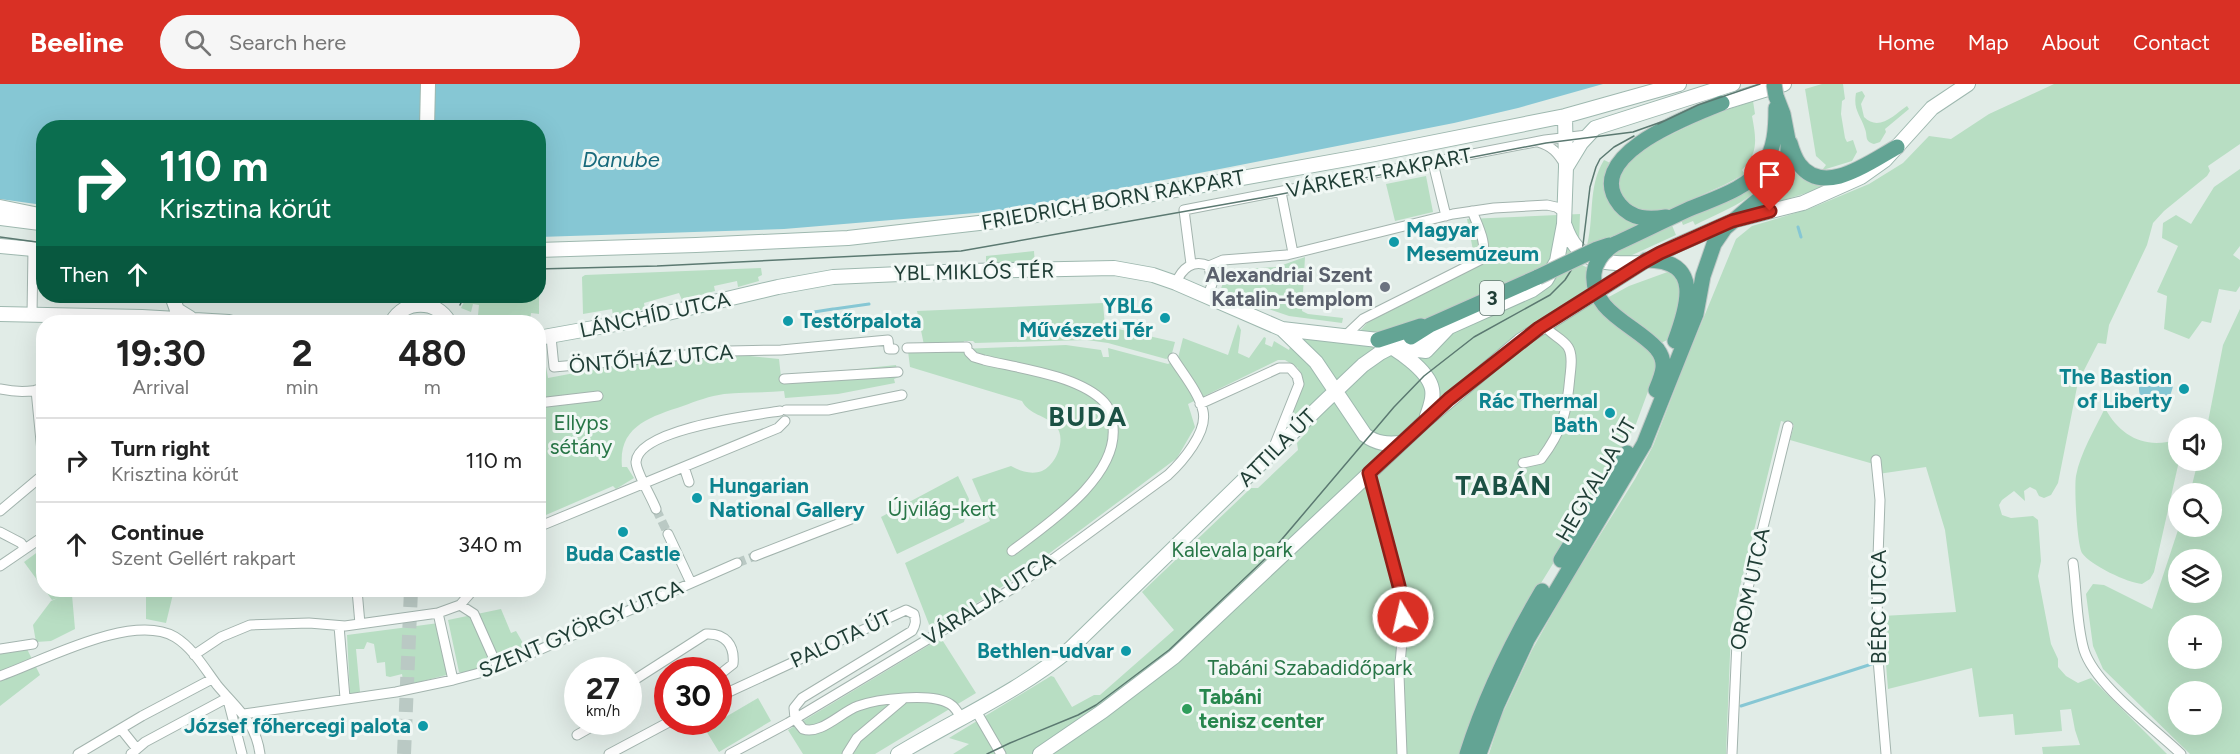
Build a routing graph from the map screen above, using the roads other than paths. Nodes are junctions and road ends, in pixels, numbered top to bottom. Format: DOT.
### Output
graph roads {
  1 [pos="428,84"];
  2 [pos="1679,84"];
  3 [pos="1733,84"];
  4 [pos="1968,84"];
  5 [pos="1778,88"];
  6 [pos="1722,103"];
  7 [pos="1565,116"];
  8 [pos="427,120"];
  9 [pos="1587,135"];
  10 [pos="1565,137"];
  11 [pos="1788,140"];
  12 [pos="1539,142"];
  13 [pos="1897,147"];
  14 [pos="1434,163"];
  15 [pos="1566,168"];
  16 [pos="1281,192"];
  17 [pos="0,207"];
  18 [pos="1472,211"];
  19 [pos="1680,213"];
  20 [pos="36,214"];
  21 [pos="1565,214"];
  22 [pos="1446,216"];
  23 [pos="0,218"];
  24 [pos="1732,221"];
  25 [pos="36,223"];
  26 [pos="1615,244"];
  27 [pos="0,246"];
  28 [pos="36,250"];
  29 [pos="546,250"];
  30 [pos="1293,253"];
  31 [pos="1644,262"];
  32 [pos="1191,264"];
  33 [pos="1209,266"];
  34 [pos="36,272"];
  35 [pos="1176,283"];
  36 [pos="771,289"];
  37 [pos="1208,296"];
  38 [pos="169,303"];
  39 [pos="174,303"];
  40 [pos="418,303"];
  41 [pos="425,303"];
  42 [pos="0,314"];
  43 [pos="32,315"];
  44 [pos="36,315"];
  45 [pos="162,315"];
  46 [pos="184,315"];
  47 [pos="399,315"];
  48 [pos="445,315"];
  49 [pos="1448,323"];
  50 [pos="1430,325"];
  51 [pos="1545,325"];
  52 [pos="1282,329"];
  53 [pos="1345,336"];
  54 [pos="546,337"];
  55 [pos="1411,338"];
  56 [pos="546,340"];
  57 [pos="1385,343"];
  58 [pos="907,348"];
  59 [pos="894,349"];
  60 [pos="1173,358"];
  61 [pos="1663,371"];
  62 [pos="898,372"];
  63 [pos="784,379"];
  64 [pos="0,389"];
  65 [pos="36,389"];
  66 [pos="1336,390"];
  67 [pos="902,395"];
  68 [pos="598,396"];
  69 [pos="546,403"];
  70 [pos="1200,404"];
  71 [pos="783,417"];
  72 [pos="1425,421"];
  73 [pos="1788,426"];
  74 [pos="1401,443"];
  75 [pos="1270,455"];
  76 [pos="1876,460"];
  77 [pos="1523,464"];
  78 [pos="684,467"];
  79 [pos="1369,473"];
  80 [pos="36,480"];
  81 [pos="689,482"];
  82 [pos="645,483"];
  83 [pos="656,509"];
  84 [pos="0,511"];
  85 [pos="856,517"];
  86 [pos="546,524"];
  87 [pos="0,532"];
  88 [pos="668,534"];
  89 [pos="36,541"];
  90 [pos="25,549"];
  91 [pos="1012,551"];
  92 [pos="755,556"];
  93 [pos="737,562"];
  94 [pos="2073,563"];
  95 [pos="0,566"];
  96 [pos="691,583"];
  97 [pos="358,597"];
  98 [pos="465,597"];
  99 [pos="460,604"];
  100 [pos="923,608"];
  101 [pos="438,613"];
  102 [pos="914,614"];
  103 [pos="360,624"];
  104 [pos="339,626"];
  105 [pos="33,645"];
  106 [pos="0,649"];
  107 [pos="194,655"];
  108 [pos="670,657"];
  109 [pos="732,665"];
  110 [pos="498,668"];
  111 [pos="0,675"];
  112 [pos="212,678"];
  113 [pos="453,680"];
  114 [pos="732,690"];
  115 [pos="227,698"];
  116 [pos="345,698"];
  117 [pos="903,699"];
  118 [pos="882,702"];
  119 [pos="976,711"];
  120 [pos="244,714"];
  121 [pos="878,718"];
  122 [pos="961,718"];
  123 [pos="795,719"];
  124 [pos="121,729"];
  125 [pos="654,730"];
  126 [pos="134,751"];
  127 [pos="78,754"];
  128 [pos="242,754"];
  129 [pos="260,754"];
  130 [pos="609,754"];
  131 [pos="730,754"];
  132 [pos="847,754"];
  133 [pos="898,754"];
  134 [pos="1001,754"];
  135 [pos="1040,754"];
  136 [pos="1402,754"];
  137 [pos="1467,754"];
  138 [pos="1479,754"];
  139 [pos="1732,754"];
  140 [pos="1886,754"];
  141 [pos="2181,754"];
  1 -- 8 [label="main road"];
  2 -- 7 [label="main road, FRIEDRICH BORN RAKPART"];
  3 -- 9 [label="main road"];
  4 -- 13 [label="main road"];
  5 -- 6 [label="main road"];
  5 -- 11 [label="main road, 3"];
  5 -- 19 [label="main road, 3"];
  6 -- 19 [label="main road"];
  7 -- 10 [label="main road, ATTILA ÚT"];
  7 -- 29 [label="main road, FRIEDRICH BORN RAKPART"];
  9 -- 10 [label="street, VÁRKERT RAKPART"];
  9 -- 15 [label="main road"];
  10 -- 12 [label="street, VÁRKERT RAKPART"];
  10 -- 15 [label="main road, ATTILA ÚT"];
  11 -- 13 [label="main road"];
  11 -- 24 [label="main road, 3"];
  12 -- 14 [label="street, VÁRKERT RAKPART"];
  12 -- 15 [label="street"];
  13 -- 24 [label="main road"];
  14 -- 16 [label="street, VÁRKERT RAKPART"];
  14 -- 22 [label="street"];
  15 -- 21 [label="main road, ATTILA ÚT"];
  16 -- 30 [label="street"];
  16 -- 32 [label="street, VÁRKERT RAKPART"];
  17 -- 20 [label="main road"];
  18 -- 21 [label="street"];
  18 -- 22 [label="street"];
  18 -- 53 [label="street"];
  19 -- 26 [label="main road, 3"];
  21 -- 31 [label="main road"];
  21 -- 49 [label="main road, ATTILA ÚT"];
  22 -- 30 [label="street"];
  23 -- 25 [label="main road"];
  24 -- 31 [label="main road, 3"];
  24 -- 138 [label="main road, HEGYALJA ÚT"];
  26 -- 49 [label="main road, 3, bridge"];
  26 -- 61 [label="main road, bridge"];
  27 -- 28 [label="main road"];
  30 -- 33 [label="street"];
  31 -- 51 [label="main road, 3"];
  31 -- 61 [label="main road, HEGYALJA ÚT"];
  32 -- 33 [label="street"];
  32 -- 35 [label="street"];
  33 -- 37 [label="street"];
  34 -- 43 [label="street"];
  35 -- 36 [label="main road, YBL MIKLÓS TÉR / 3"];
  35 -- 37 [label="main road, YBL MIKLÓS TÉR / 3"];
  36 -- 54 [label="main road, LÁNCHÍD UTCA / 3"];
  37 -- 52 [label="main road, 3"];
  38 -- 45 [label="main road"];
  39 -- 46 [label="main road"];
  40 -- 47 [label="main road"];
  41 -- 48 [label="main road"];
  42 -- 43 [label="main road"];
  43 -- 44 [label="main road"];
  49 -- 50 [label="main road, 3"];
  49 -- 55 [label="main road, ATTILA ÚT"];
  49 -- 57 [label="main road"];
  50 -- 55 [label="main road"];
  50 -- 57 [label="main road, 3"];
  51 -- 72 [label="main road, 3"];
  51 -- 77 [label="street"];
  52 -- 53 [label="main road, 3"];
  52 -- 66 [label="main road, 3"];
  53 -- 57 [label="main road, 3"];
  55 -- 57 [label="main road, ATTILA ÚT"];
  56 -- 59 [label="street, ÖNTŐHÁZ UTCA"];
  57 -- 66 [label="main road, ATTILA ÚT"];
  57 -- 72 [label="main road"];
  58 -- 91 [label="street"];
  60 -- 70 [label="street"];
  61 -- 137 [label="main road, HEGYALJA ÚT"];
  62 -- 63 [label="street"];
  64 -- 65 [label="street"];
  66 -- 74 [label="main road, 3"];
  66 -- 75 [label="main road, ATTILA ÚT"];
  67 -- 71 [label="street"];
  68 -- 69 [label="street"];
  70 -- 75 [label="street"];
  70 -- 123 [label="street, VÁRALJA UTCA"];
  71 -- 78 [label="street"];
  71 -- 82 [label="street"];
  72 -- 74 [label="main road, 3"];
  73 -- 139 [label="street, OROM UTCA"];
  74 -- 79 [label="main road"];
  75 -- 119 [label="main road, ATTILA ÚT"];
  76 -- 140 [label="street, BÉRC UTCA"];
  78 -- 81 [label="street"];
  78 -- 82 [label="street"];
  79 -- 135 [label="main road"];
  79 -- 136 [label="street"];
  80 -- 84 [label="street"];
  82 -- 83 [label="street"];
  82 -- 86 [label="street"];
  85 -- 92 [label="street"];
  87 -- 90 [label="street"];
  88 -- 96 [label="street"];
  89 -- 90 [label="street"];
  90 -- 95 [label="street"];
  93 -- 96 [label="street, SZENT GYÖRGY UTCA"];
  94 -- 141 [label="street"];
  96 -- 110 [label="street, SZENT GYÖRGY UTCA"];
  97 -- 103 [label="street"];
  98 -- 99 [label="street"];
  99 -- 101 [label="street"];
  99 -- 110 [label="street"];
  100 -- 102 [label="street"];
  101 -- 103 [label="street"];
  101 -- 113 [label="street"];
  102 -- 114 [label="street, PALOTA ÚT"];
  102 -- 123 [label="street, PALOTA ÚT"];
  103 -- 104 [label="street"];
  104 -- 107 [label="street"];
  104 -- 116 [label="street"];
  105 -- 106 [label="street"];
  107 -- 111 [label="street"];
  107 -- 112 [label="street"];
  108 -- 109 [label="street"];
  110 -- 113 [label="street, SZENT GYÖRGY UTCA"];
  112 -- 115 [label="street"];
  112 -- 124 [label="street"];
  113 -- 116 [label="street, SZENT GYÖRGY UTCA"];
  115 -- 120 [label="street"];
  115 -- 126 [label="street"];
  115 -- 128 [label="street"];
  116 -- 120 [label="street, SZENT GYÖRGY UTCA"];
  117 -- 118 [label="street"];
  117 -- 121 [label="street"];
  117 -- 122 [label="street"];
  118 -- 121 [label="street"];
  118 -- 123 [label="street"];
  119 -- 122 [label="main road, ATTILA ÚT"];
  119 -- 134 [label="street"];
  120 -- 129 [label="street"];
  121 -- 132 [label="street"];
  122 -- 133 [label="main road, ATTILA ÚT"];
  123 -- 131 [label="street, VÁRALJA UTCA"];
  124 -- 126 [label="street"];
  124 -- 127 [label="street"];
  125 -- 130 [label="street"];
}
